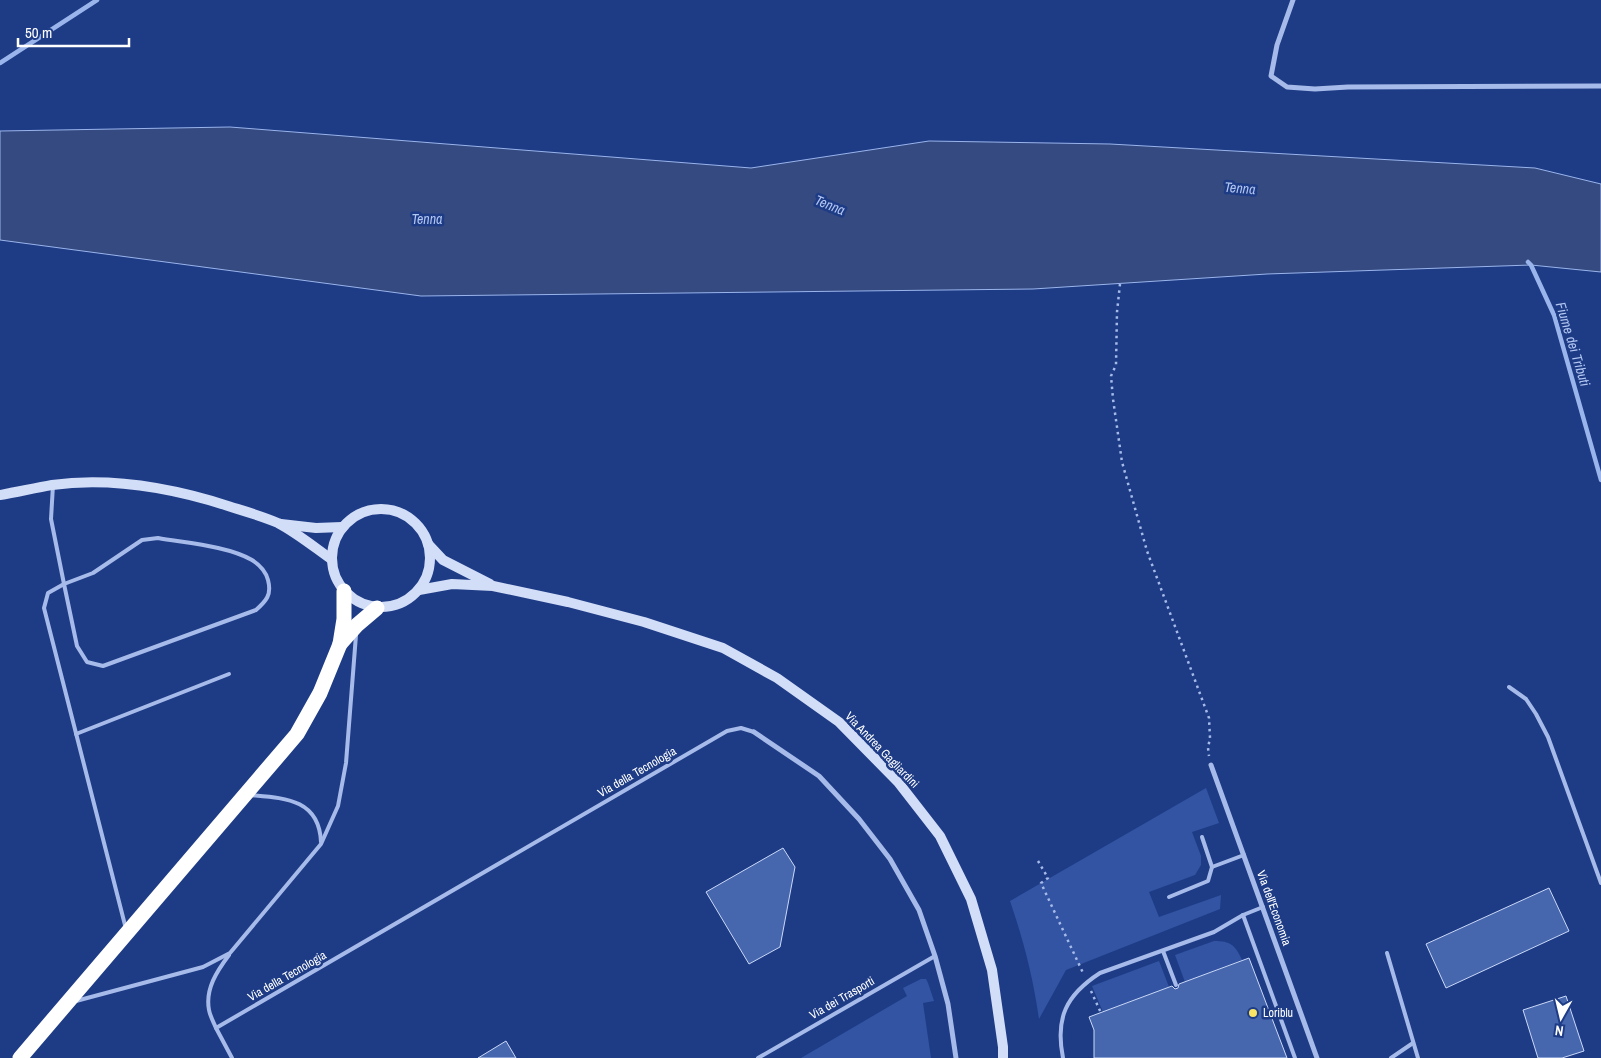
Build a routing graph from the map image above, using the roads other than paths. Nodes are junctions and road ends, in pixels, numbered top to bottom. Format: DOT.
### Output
graph roads {
  1 [pos="1293,0"];
  2 [pos="1601,86"];
  3 [pos="53,485"];
  4 [pos="0,495"];
  5 [pos="278,523"];
  6 [pos="342,527"];
  7 [pos="428,544"];
  8 [pos="331,559"];
  9 [pos="64,584"];
  10 [pos="493,586"];
  11 [pos="419,590"];
  12 [pos="344,591"];
  13 [pos="377,608"];
  14 [pos="357,625"];
  15 [pos="340,644"];
  16 [pos="229,674"];
  17 [pos="1509,687"];
  18 [pos="754,732"];
  19 [pos="76,734"];
  20 [pos="1211,765"];
  21 [pos="245,795"];
  22 [pos="1202,837"];
  23 [pos="321,844"];
  24 [pos="1244,855"];
  25 [pos="1212,867"];
  26 [pos="1601,883"];
  27 [pos="1169,897"];
  28 [pos="1263,908"];
  29 [pos="1243,915"];
  30 [pos="127,933"];
  31 [pos="1163,951"];
  32 [pos="230,953"];
  33 [pos="1387,953"];
  34 [pos="935,956"];
  35 [pos="1176,985"];
  36 [pos="67,1004"];
  37 [pos="216,1028"];
  38 [pos="1413,1044"];
  39 [pos="20,1057"];
  40 [pos="232,1058"];
  41 [pos="758,1058"];
  42 [pos="956,1058"];
  43 [pos="1003,1058"];
  44 [pos="1063,1058"];
  45 [pos="1295,1058"];
  46 [pos="1317,1058"];
  47 [pos="1391,1058"];
  48 [pos="1418,1058"];
  1 -- 2 [label="street"];
  3 -- 4 [label="main road"];
  3 -- 5 [label="main road"];
  3 -- 9 [label="lane"];
  5 -- 6 [label="main road"];
  5 -- 8 [label="main road"];
  6 -- 7 [label="main road"];
  6 -- 8 [label="main road"];
  7 -- 10 [label="main road"];
  7 -- 11 [label="main road"];
  8 -- 12 [label="main road"];
  9 -- 9 [label="lane"];
  9 -- 19 [label="lane"];
  10 -- 11 [label="main road"];
  10 -- 43 [label="main road, Via Andrea Gagliardini"];
  11 -- 13 [label="main road"];
  12 -- 13 [label="main road"];
  12 -- 15 [label="highway"];
  13 -- 14 [label="highway"];
  14 -- 15 [label="highway"];
  14 -- 23 [label="lane"];
  15 -- 21 [label="highway"];
  16 -- 19 [label="lane"];
  17 -- 26 [label="lane"];
  18 -- 34 [label="street, Via della Tecnologia"];
  18 -- 37 [label="lane, Via della Tecnologia"];
  19 -- 30 [label="lane"];
  20 -- 24 [label="street, Via dell'Economia"];
  21 -- 23 [label="lane"];
  21 -- 30 [label="highway"];
  22 -- 25 [label="lane"];
  23 -- 32 [label="lane"];
  24 -- 25 [label="lane"];
  24 -- 28 [label="street, Via dell'Economia"];
  25 -- 27 [label="lane"];
  28 -- 29 [label="lane"];
  28 -- 46 [label="street, Via dell'Economia"];
  29 -- 31 [label="lane"];
  29 -- 45 [label="lane"];
  30 -- 36 [label="highway"];
  31 -- 35 [label="lane"];
  31 -- 44 [label="lane"];
  32 -- 36 [label="lane"];
  32 -- 37 [label="lane"];
  33 -- 38 [label="lane"];
  34 -- 41 [label="lane, Via dei Trasporti"];
  34 -- 42 [label="street, Via della Tecnologia"];
  36 -- 39 [label="highway"];
  37 -- 40 [label="lane"];
  38 -- 47 [label="lane"];
  38 -- 48 [label="lane"];
}
